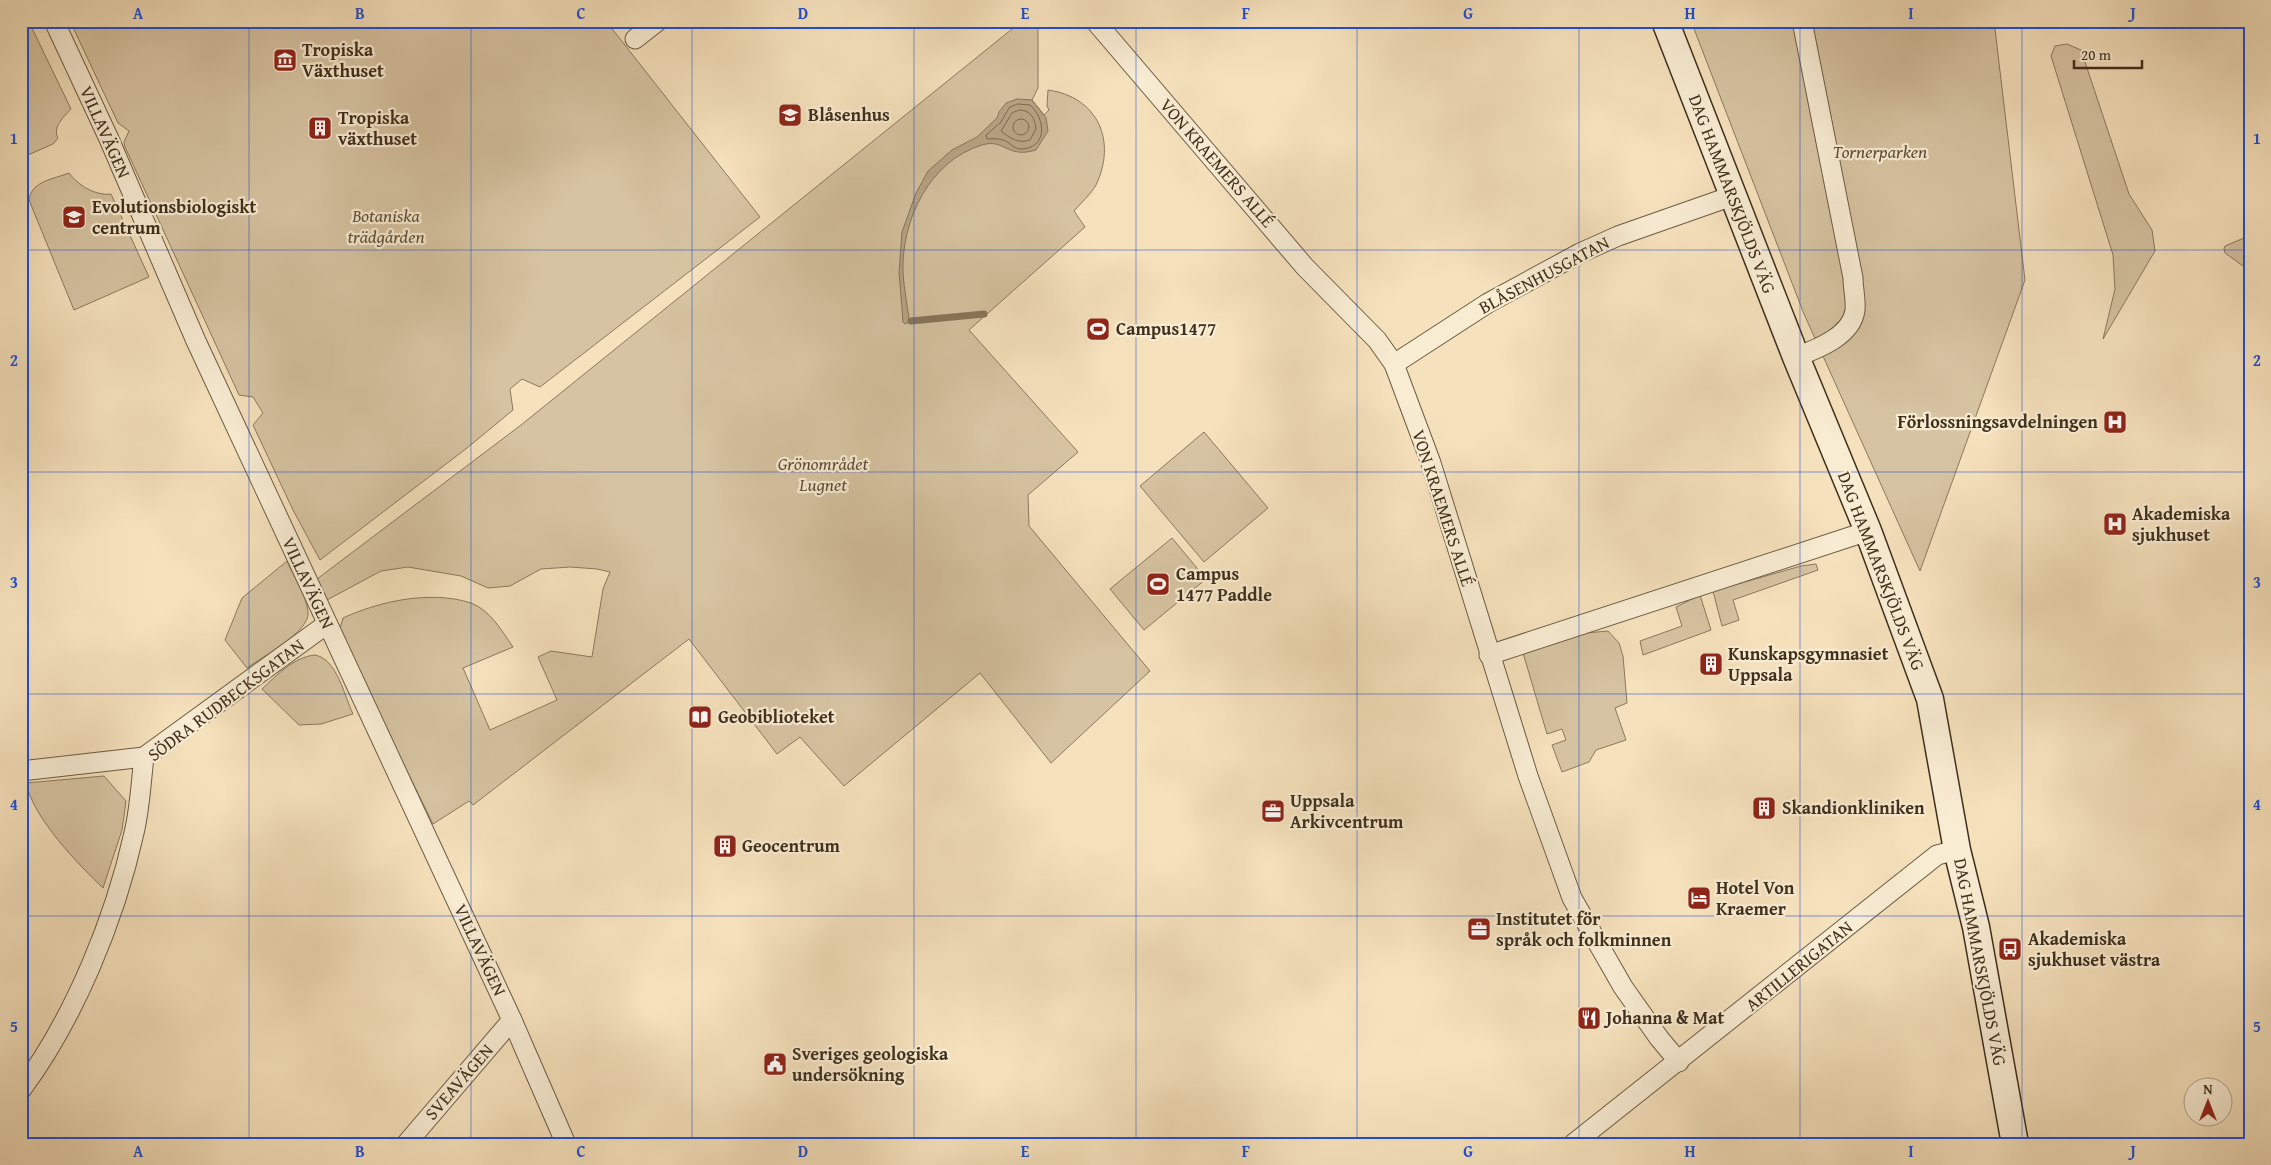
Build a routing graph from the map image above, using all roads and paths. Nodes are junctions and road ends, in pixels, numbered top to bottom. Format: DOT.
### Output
graph roads {
  1 [pos="54,21"];
  2 [pos="658,21"];
  3 [pos="1095,21"];
  4 [pos="1665,21"];
  5 [pos="1802,21"];
  6 [pos="635,39"];
  7 [pos="1732,196"];
  8 [pos="1796,357"];
  9 [pos="1394,364"];
  10 [pos="1868,531"];
  11 [pos="327,624"];
  12 [pos="1489,655"];
  13 [pos="144,757"];
  14 [pos="21,771"];
  15 [pos="1957,850"];
  16 [pos="512,1020"];
  17 [pos="1679,1062"];
  18 [pos="21,1090"];
  19 [pos="406,1144"];
  20 [pos="566,1144"];
  21 [pos="1574,1144"];
  22 [pos="2015,1144"];
  1 -- 11 [label="street, VILLAVÄGEN"];
  2 -- 6 [label="street"];
  3 -- 9 [label="street, VON KRAEMERS ALLÉ"];
  4 -- 7 [label="street, DAG HAMMARSKJÖLDS VÄG"];
  5 -- 8 [label="street"];
  7 -- 8 [label="street, DAG HAMMARSKJÖLDS VÄG"];
  7 -- 9 [label="street, BLÅSENHUSGATAN"];
  8 -- 10 [label="street, DAG HAMMARSKJÖLDS VÄG"];
  9 -- 12 [label="street, VON KRAEMERS ALLÉ"];
  10 -- 12 [label="street"];
  10 -- 15 [label="street, DAG HAMMARSKJÖLDS VÄG"];
  11 -- 13 [label="street, SÖDRA RUDBECKSGATAN"];
  11 -- 16 [label="street, VILLAVÄGEN"];
  12 -- 17 [label="street, VON KRAEMERS ALLÉ"];
  13 -- 14 [label="street"];
  13 -- 18 [label="street, SÖDRA RUDBECKSGATAN"];
  15 -- 17 [label="street, ARTILLERIGATAN"];
  15 -- 22 [label="street, DAG HAMMARSKJÖLDS VÄG"];
  16 -- 19 [label="street, SVEAVÄGEN"];
  16 -- 20 [label="street, VILLAVÄGEN"];
  17 -- 21 [label="street, ARTILLERIGATAN"];
}
